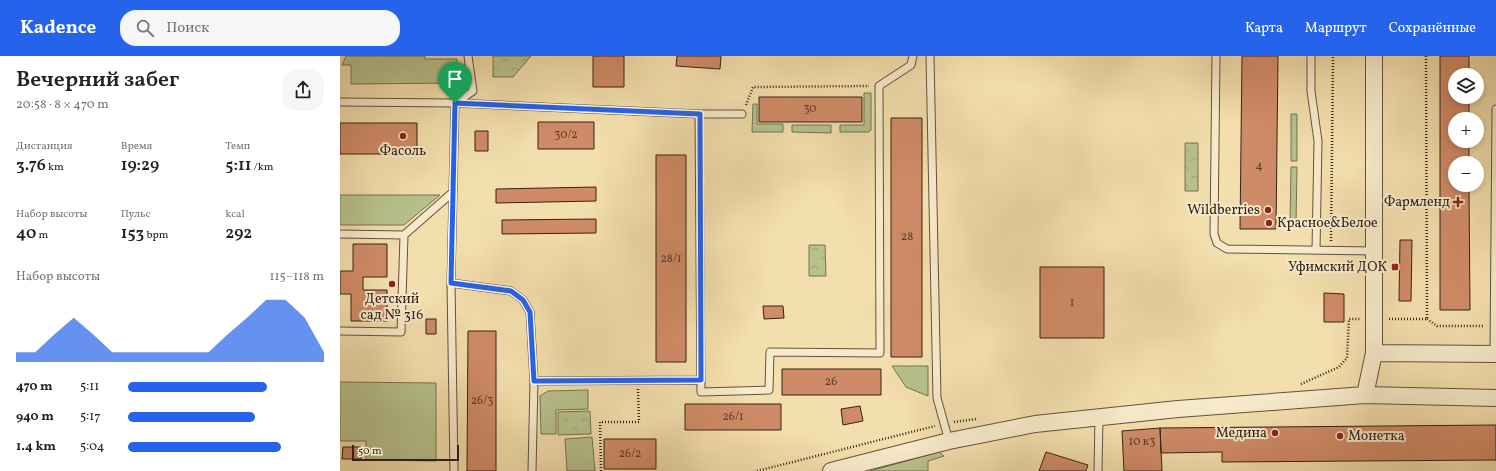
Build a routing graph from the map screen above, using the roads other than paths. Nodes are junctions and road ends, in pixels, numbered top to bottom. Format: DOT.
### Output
graph roads {
  1 [pos="468,56"];
  2 [pos="913,56"];
  3 [pos="930,56"];
  4 [pos="1216,56"];
  5 [pos="1311,56"];
  6 [pos="1374,56"];
  7 [pos="340,102"];
  8 [pos="455,103"];
  9 [pos="1496,109"];
  10 [pos="700,114"];
  11 [pos="742,114"];
  12 [pos="452,192"];
  13 [pos="340,234"];
  14 [pos="404,236"];
  15 [pos="1316,250"];
  16 [pos="1374,251"];
  17 [pos="1495,262"];
  18 [pos="451,283"];
  19 [pos="340,330"];
  20 [pos="1374,353"];
  21 [pos="1495,354"];
  22 [pos="701,380"];
  23 [pos="534,381"];
  24 [pos="1365,395"];
  25 [pos="1496,398"];
  26 [pos="1099,417"];
  27 [pos="949,441"];
  28 [pos="454,471"];
  29 [pos="532,471"];
  30 [pos="831,471"];
  31 [pos="1098,471"];
  1 -- 8 [label="lane"];
  2 -- 22 [label="lane"];
  3 -- 27 [label="lane"];
  4 -- 15 [label="lane"];
  5 -- 15 [label="lane"];
  6 -- 16 [label="street"];
  7 -- 8 [label="lane"];
  8 -- 10 [label="lane"];
  8 -- 12 [label="lane"];
  9 -- 17 [label="lane"];
  10 -- 11 [label="lane"];
  10 -- 22 [label="lane"];
  12 -- 14 [label="lane"];
  12 -- 18 [label="lane"];
  13 -- 14 [label="lane"];
  14 -- 19 [label="lane"];
  15 -- 16 [label="lane"];
  16 -- 20 [label="street"];
  17 -- 21 [label="lane"];
  18 -- 23 [label="lane"];
  18 -- 28 [label="lane"];
  20 -- 21 [label="street"];
  20 -- 24 [label="street"];
  22 -- 23 [label="lane"];
  23 -- 29 [label="lane"];
  24 -- 25 [label="street"];
  24 -- 26 [label="street"];
  26 -- 27 [label="street"];
  26 -- 31 [label="lane"];
  27 -- 30 [label="street"];
}
